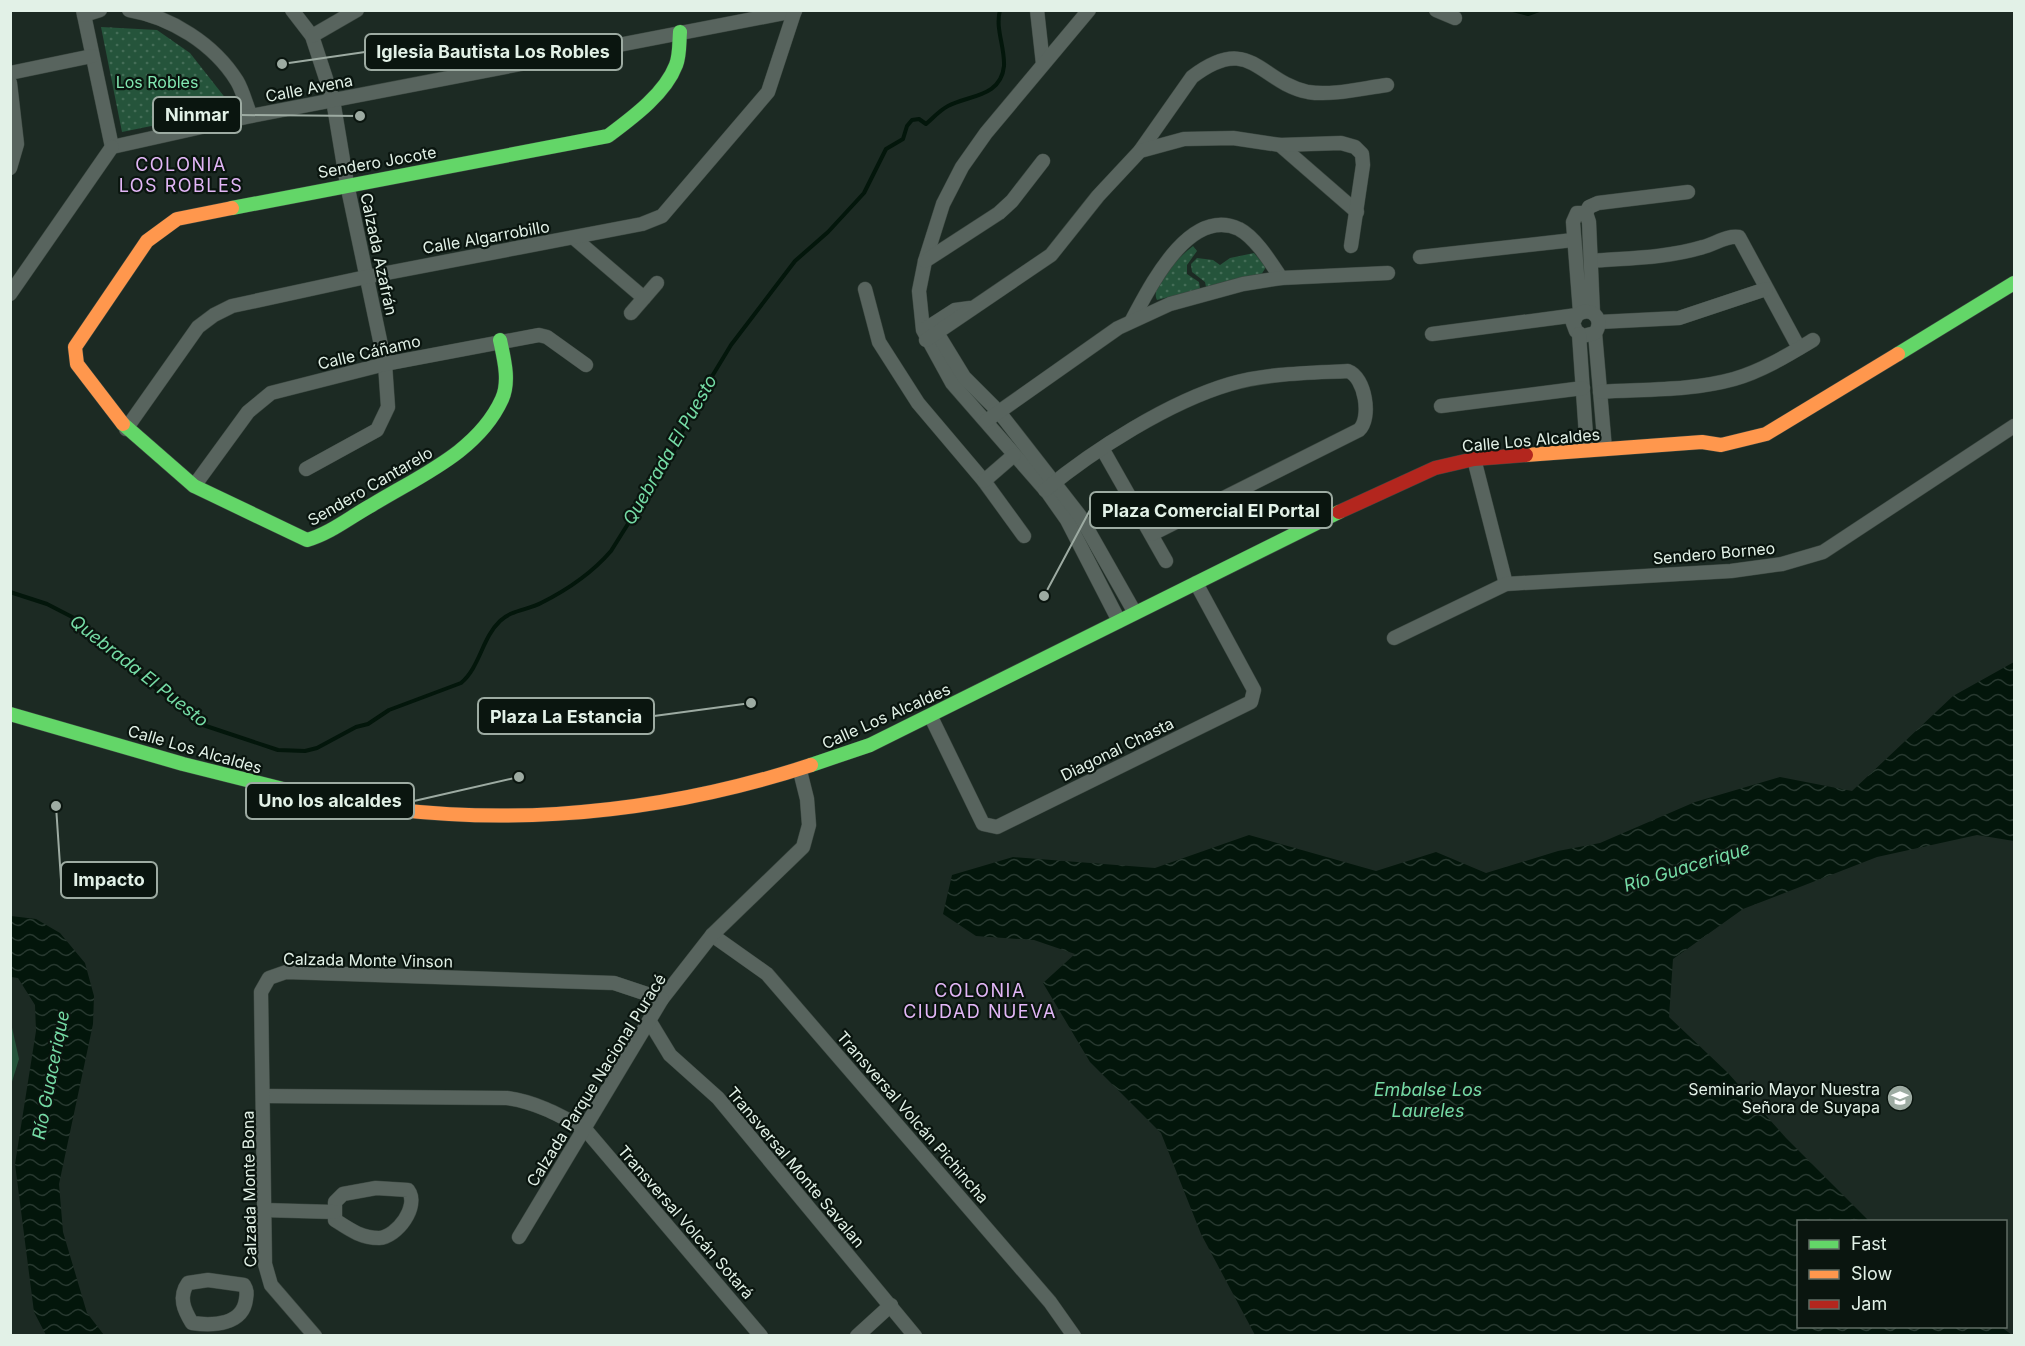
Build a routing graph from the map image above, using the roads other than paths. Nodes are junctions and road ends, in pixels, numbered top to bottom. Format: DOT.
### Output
graph roads {
  1 [pos="100,10"];
  2 [pos="129,10"];
  3 [pos="292,10"];
  4 [pos="357,10"];
  5 [pos="1037,10"];
  6 [pos="1089,10"];
  7 [pos="1436,10"];
  8 [pos="795,11"];
  9 [pos="84,13"];
  10 [pos="1455,18"];
  11 [pos="680,32"];
  12 [pos="312,36"];
  13 [pos="92,56"];
  14 [pos="1043,64"];
  15 [pos="10,73"];
  16 [pos="10,83"];
  17 [pos="1387,85"];
  18 [pos="333,100"];
  19 [pos="251,116"];
  20 [pos="1280,146"];
  21 [pos="112,147"];
  22 [pos="1140,151"];
  23 [pos="1043,161"];
  24 [pos="10,168"];
  25 [pos="347,184"];
  26 [pos="1688,192"];
  27 [pos="1357,212"];
  28 [pos="1586,213"];
  29 [pos="574,238"];
  30 [pos="1573,240"];
  31 [pos="1351,246"];
  32 [pos="1420,257"];
  33 [pos="925,261"];
  34 [pos="1591,261"];
  35 [pos="1388,273"];
  36 [pos="2014,274"];
  37 [pos="366,277"];
  38 [pos="1281,278"];
  39 [pos="657,283"];
  40 [pos="2014,284"];
  41 [pos="865,289"];
  42 [pos="1766,289"];
  43 [pos="10,294"];
  44 [pos="644,298"];
  45 [pos="631,313"];
  46 [pos="1589,319"];
  47 [pos="1132,320"];
  48 [pos="930,332"];
  49 [pos="1432,334"];
  50 [pos="1579,334"];
  51 [pos="80,339"];
  52 [pos="500,340"];
  53 [pos="1813,340"];
  54 [pos="1799,348"];
  55 [pos="385,364"];
  56 [pos="586,365"];
  57 [pos="1582,388"];
  58 [pos="1600,392"];
  59 [pos="1441,406"];
  60 [pos="999,412"];
  61 [pos="986,421"];
  62 [pos="2014,426"];
  63 [pos="126,429"];
  64 [pos="1702,442"];
  65 [pos="1605,449"];
  66 [pos="1103,450"];
  67 [pos="1587,450"];
  68 [pos="1014,455"];
  69 [pos="1474,459"];
  70 [pos="306,469"];
  71 [pos="984,481"];
  72 [pos="1050,485"];
  73 [pos="194,486"];
  74 [pos="1152,534"];
  75 [pos="1024,536"];
  76 [pos="1166,561"];
  77 [pos="1196,583"];
  78 [pos="1506,584"];
  79 [pos="1135,613"];
  80 [pos="1119,621"];
  81 [pos="1394,638"];
  82 [pos="10,714"];
  83 [pos="931,717"];
  84 [pos="800,771"];
  85 [pos="711,935"];
  86 [pos="662,999"];
  87 [pos="650,1022"];
  88 [pos="264,1096"];
  89 [pos="585,1129"];
  90 [pos="263,1210"];
  91 [pos="334,1212"];
  92 [pos="519,1237"];
  93 [pos="271,1285"];
  94 [pos="247,1291"];
  95 [pos="891,1305"];
  96 [pos="315,1335"];
  97 [pos="761,1335"];
  98 [pos="857,1335"];
  99 [pos="915,1335"];
  100 [pos="1074,1335"];
  1 -- 9 [label="street"];
  2 -- 19 [label="street"];
  3 -- 12 [label="street, Calzada Azafrán"];
  4 -- 12 [label="street"];
  5 -- 14 [label="street"];
  6 -- 14 [label="street"];
  7 -- 10 [label="street"];
  8 -- 11 [label="street, Calle Avena"];
  8 -- 29 [label="street, Calle Algarrobillo"];
  9 -- 13 [label="street"];
  11 -- 18 [label="street, Calle Avena"];
  11 -- 25 [label="main road, Sendero Jocote"];
  12 -- 18 [label="street, Calzada Azafrán"];
  13 -- 15 [label="street"];
  13 -- 21 [label="street"];
  14 -- 33 [label="street"];
  16 -- 24 [label="street"];
  17 -- 22 [label="street"];
  18 -- 19 [label="street, Calle Avena"];
  18 -- 25 [label="street, Calzada Azafrán"];
  19 -- 21 [label="street, Calle Avena"];
  20 -- 22 [label="street"];
  20 -- 27 [label="street"];
  20 -- 27 [label="street"];
  21 -- 43 [label="street"];
  22 -- 48 [label="street"];
  23 -- 33 [label="street"];
  25 -- 37 [label="street, Calzada Azafrán"];
  25 -- 51 [label="main road, Sendero Jocote"];
  26 -- 28 [label="street"];
  27 -- 31 [label="street"];
  28 -- 30 [label="street"];
  28 -- 34 [label="street"];
  29 -- 37 [label="street, Calle Algarrobillo"];
  29 -- 44 [label="street"];
  30 -- 32 [label="street"];
  30 -- 46 [label="street"];
  33 -- 48 [label="street"];
  34 -- 42 [label="street"];
  34 -- 46 [label="street"];
  35 -- 38 [label="street"];
  36 -- 64 [label="main road, Calle Los Alcaldes"];
  37 -- 55 [label="street, Calzada Azafrán"];
  37 -- 63 [label="street, Calle Algarrobillo"];
  38 -- 47 [label="street"];
  38 -- 47 [label="street"];
  39 -- 44 [label="street"];
  40 -- 64 [label="main road, Calle Los Alcaldes"];
  41 -- 71 [label="street"];
  42 -- 46 [label="street"];
  42 -- 54 [label="street"];
  44 -- 45 [label="street"];
  46 -- 49 [label="street"];
  46 -- 50 [label="street"];
  46 -- 50 [label="street"];
  46 -- 58 [label="street"];
  47 -- 60 [label="street"];
  48 -- 60 [label="street"];
  48 -- 61 [label="street"];
  50 -- 57 [label="street"];
  51 -- 63 [label="main road, Sendero Cantarelo"];
  52 -- 55 [label="street, Calle Cáñamo"];
  52 -- 56 [label="street, Calle Cáñamo"];
  52 -- 73 [label="main road, Sendero Cantarelo"];
  53 -- 54 [label="street"];
  54 -- 58 [label="street"];
  55 -- 70 [label="street, Calzada Azafrán"];
  55 -- 73 [label="street, Calle Cáñamo"];
  57 -- 59 [label="street"];
  57 -- 67 [label="street"];
  58 -- 65 [label="street"];
  60 -- 61 [label="street"];
  60 -- 72 [label="street"];
  61 -- 68 [label="street"];
  62 -- 78 [label="street, Sendero Borneo"];
  63 -- 73 [label="main road, Sendero Cantarelo"];
  64 -- 65 [label="main road, Calle Los Alcaldes"];
  65 -- 67 [label="main road, Calle Los Alcaldes"];
  66 -- 72 [label="street"];
  66 -- 74 [label="street"];
  66 -- 74 [label="street"];
  67 -- 69 [label="main road, Calle Los Alcaldes"];
  68 -- 71 [label="street"];
  68 -- 72 [label="street"];
  69 -- 77 [label="main road, Calle Los Alcaldes"];
  69 -- 78 [label="street"];
  71 -- 75 [label="street"];
  72 -- 79 [label="street"];
  72 -- 80 [label="street"];
  74 -- 76 [label="street"];
  77 -- 79 [label="main road, Calle Los Alcaldes"];
  77 -- 83 [label="street, Diagonal Chasta"];
  78 -- 81 [label="street"];
  79 -- 80 [label="main road, Calle Los Alcaldes"];
  80 -- 83 [label="main road, Calle Los Alcaldes"];
  82 -- 84 [label="main road, Calle Los Alcaldes"];
  83 -- 84 [label="main road, Calle Los Alcaldes"];
  84 -- 85 [label="street, Calzada Parque Nacional Puracé"];
  85 -- 86 [label="street, Calzada Parque Nacional Puracé"];
  85 -- 100 [label="street, Transversal Volcán Pichincha"];
  86 -- 87 [label="street, Calzada Parque Nacional Puracé"];
  86 -- 88 [label="street, Calzada Monte Vinson"];
  87 -- 89 [label="street, Calzada Parque Nacional Puracé"];
  87 -- 95 [label="street, Transversal Monte Savalan"];
  88 -- 89 [label="street"];
  88 -- 90 [label="street, Calzada Monte Bona"];
  89 -- 92 [label="street, Calzada Parque Nacional Puracé"];
  89 -- 97 [label="street, Transversal Volcán Sotará"];
  90 -- 91 [label="street"];
  90 -- 93 [label="street, Calzada Monte Bona"];
  91 -- 91 [label="street"];
  93 -- 94 [label="street"];
  93 -- 96 [label="street, Calzada Monte Bona"];
  94 -- 94 [label="street"];
  95 -- 98 [label="street"];
  95 -- 99 [label="street, Transversal Monte Savalan"];
}
